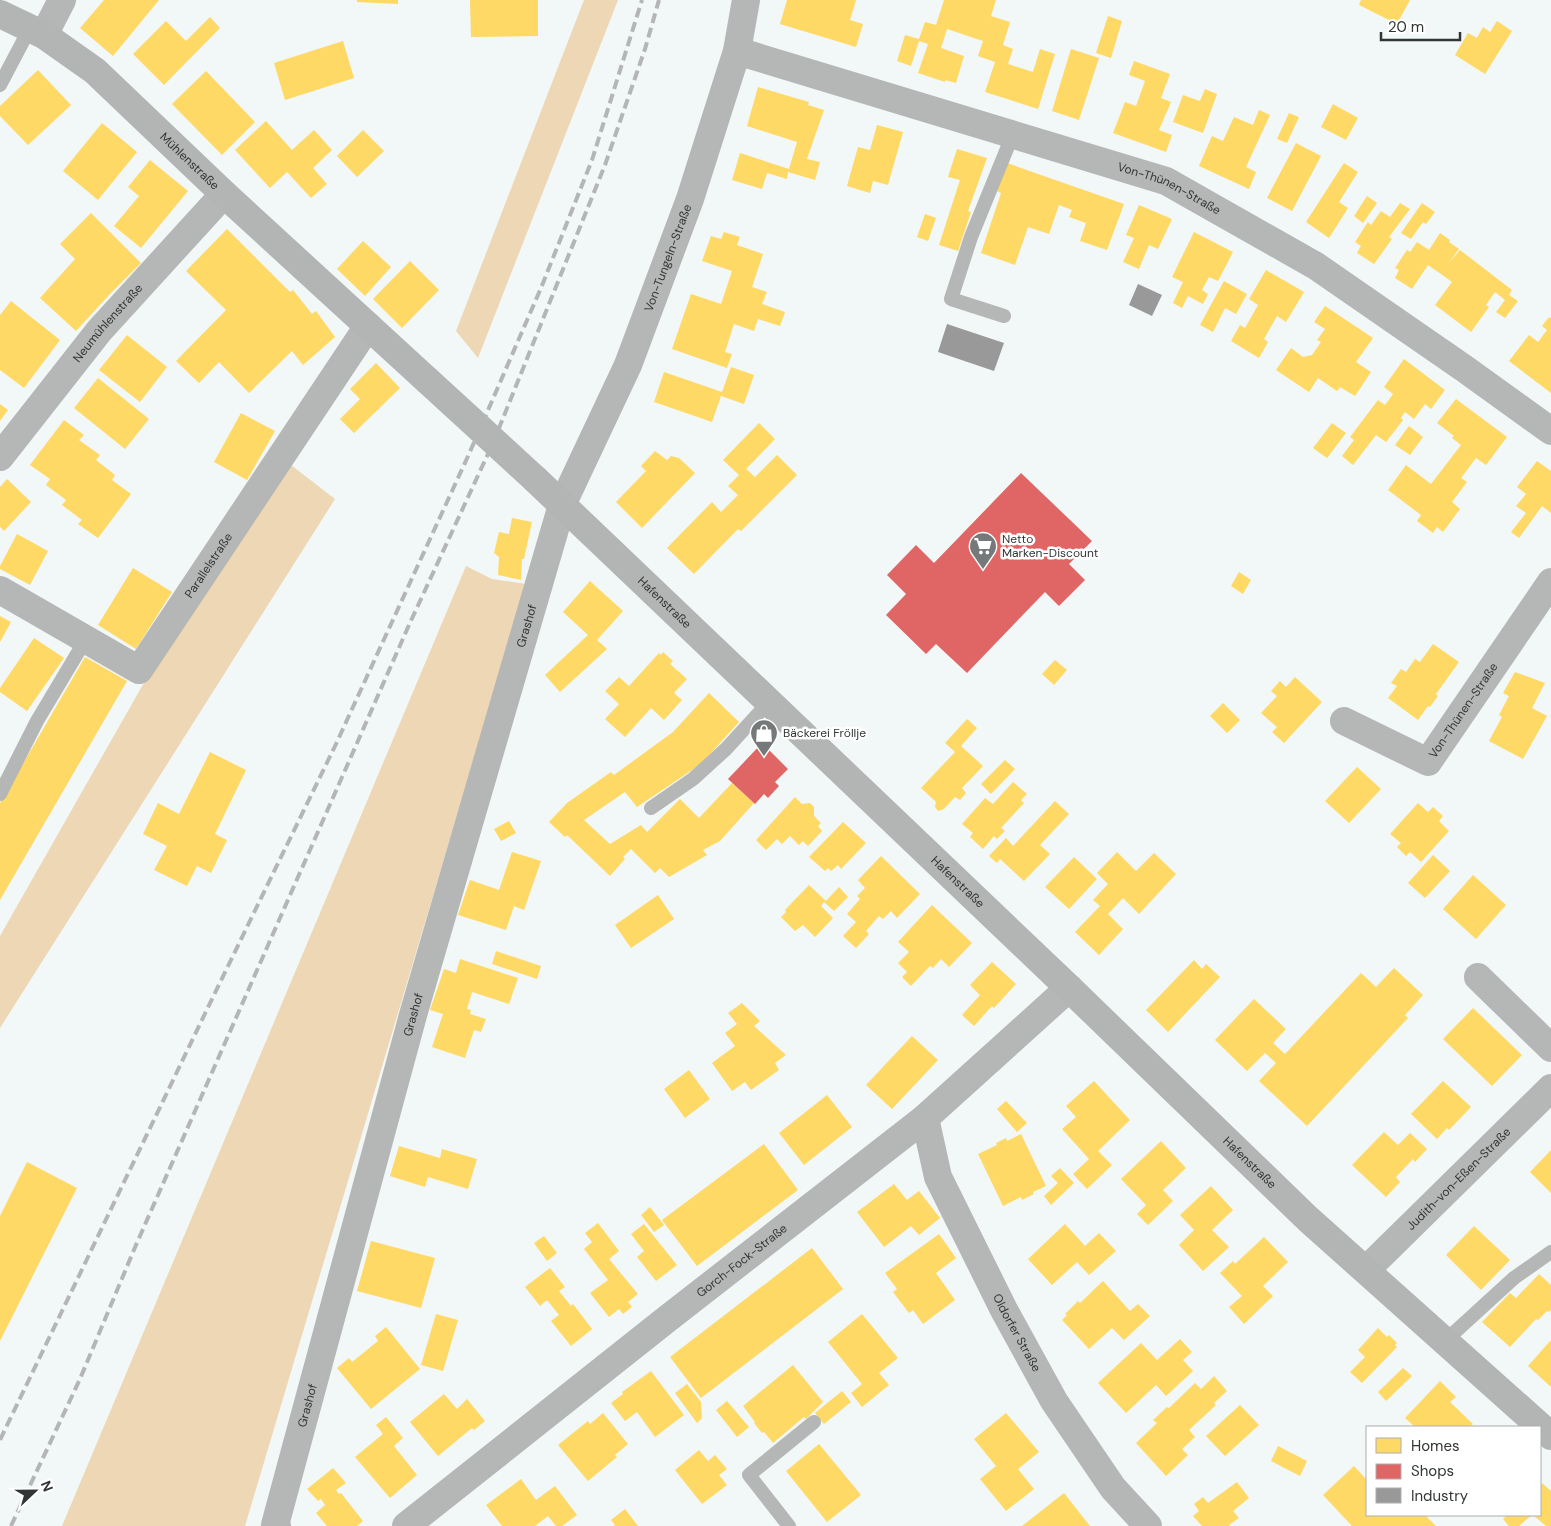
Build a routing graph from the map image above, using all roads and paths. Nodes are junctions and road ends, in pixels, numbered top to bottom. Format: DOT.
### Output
graph roads {
  1 [pos="62,0"];
  2 [pos="746,0"];
  3 [pos="0,14"];
  4 [pos="37,32"];
  5 [pos="737,50"];
  6 [pos="0,85"];
  7 [pos="1013,134"];
  8 [pos="224,194"];
  9 [pos="1004,316"];
  10 [pos="368,326"];
  11 [pos="1551,432"];
  12 [pos="0,457"];
  13 [pos="562,505"];
  14 [pos="1551,582"];
  15 [pos="0,590"];
  16 [pos="86,639"];
  17 [pos="769,702"];
  18 [pos="1344,722"];
  19 [pos="0,794"];
  20 [pos="650,808"];
  21 [pos="1478,978"];
  22 [pos="1069,988"];
  23 [pos="1551,1048"];
  24 [pos="1551,1088"];
  25 [pos="925,1118"];
  26 [pos="1551,1252"];
  27 [pos="1366,1270"];
  28 [pos="1445,1341"];
  29 [pos="814,1422"];
  30 [pos="1540,1426"];
  31 [pos="1541,1427"];
  32 [pos="1551,1436"];
  33 [pos="277,1526"];
  34 [pos="406,1526"];
  35 [pos="789,1526"];
  36 [pos="1148,1526"];
  1 -- 4 [label="street"];
  2 -- 5 [label="street, Von-Tungeln-Straße"];
  3 -- 4 [label="street, Mühlenstraße"];
  4 -- 6 [label="lane"];
  4 -- 8 [label="street, Mühlenstraße"];
  5 -- 7 [label="street, Von-Thünen-Straße"];
  5 -- 13 [label="street, Von-Tungeln-Straße"];
  7 -- 9 [label="lane"];
  7 -- 11 [label="street, Von-Thünen-Straße"];
  8 -- 10 [label="street, Mühlenstraße"];
  8 -- 12 [label="street, Neumühlenstraße"];
  10 -- 13 [label="street, Hafenstraße, bridge"];
  10 -- 16 [label="street, Parallelstraße"];
  13 -- 17 [label="street, Hafenstraße"];
  13 -- 33 [label="street, Grashof"];
  14 -- 18 [label="street, Von-Thünen-Straße"];
  15 -- 16 [label="street, Parallelstraße"];
  16 -- 19 [label="lane"];
  17 -- 20 [label="lane"];
  17 -- 22 [label="street, Hafenstraße"];
  21 -- 23 [label="street"];
  22 -- 25 [label="street, Gorch-Fock-Straße"];
  22 -- 27 [label="street, Hafenstraße"];
  24 -- 27 [label="street, Judith-von-Eßen-Straße"];
  25 -- 34 [label="street, Gorch-Fock-Straße"];
  25 -- 36 [label="street, Oldorfer Straße"];
  26 -- 28 [label="lane"];
  27 -- 28 [label="street, Hafenstraße"];
  28 -- 30 [label="street, Hafenstraße"];
  29 -- 35 [label="lane"];
  31 -- 32 [label="street, Hafenstraße"];
}
